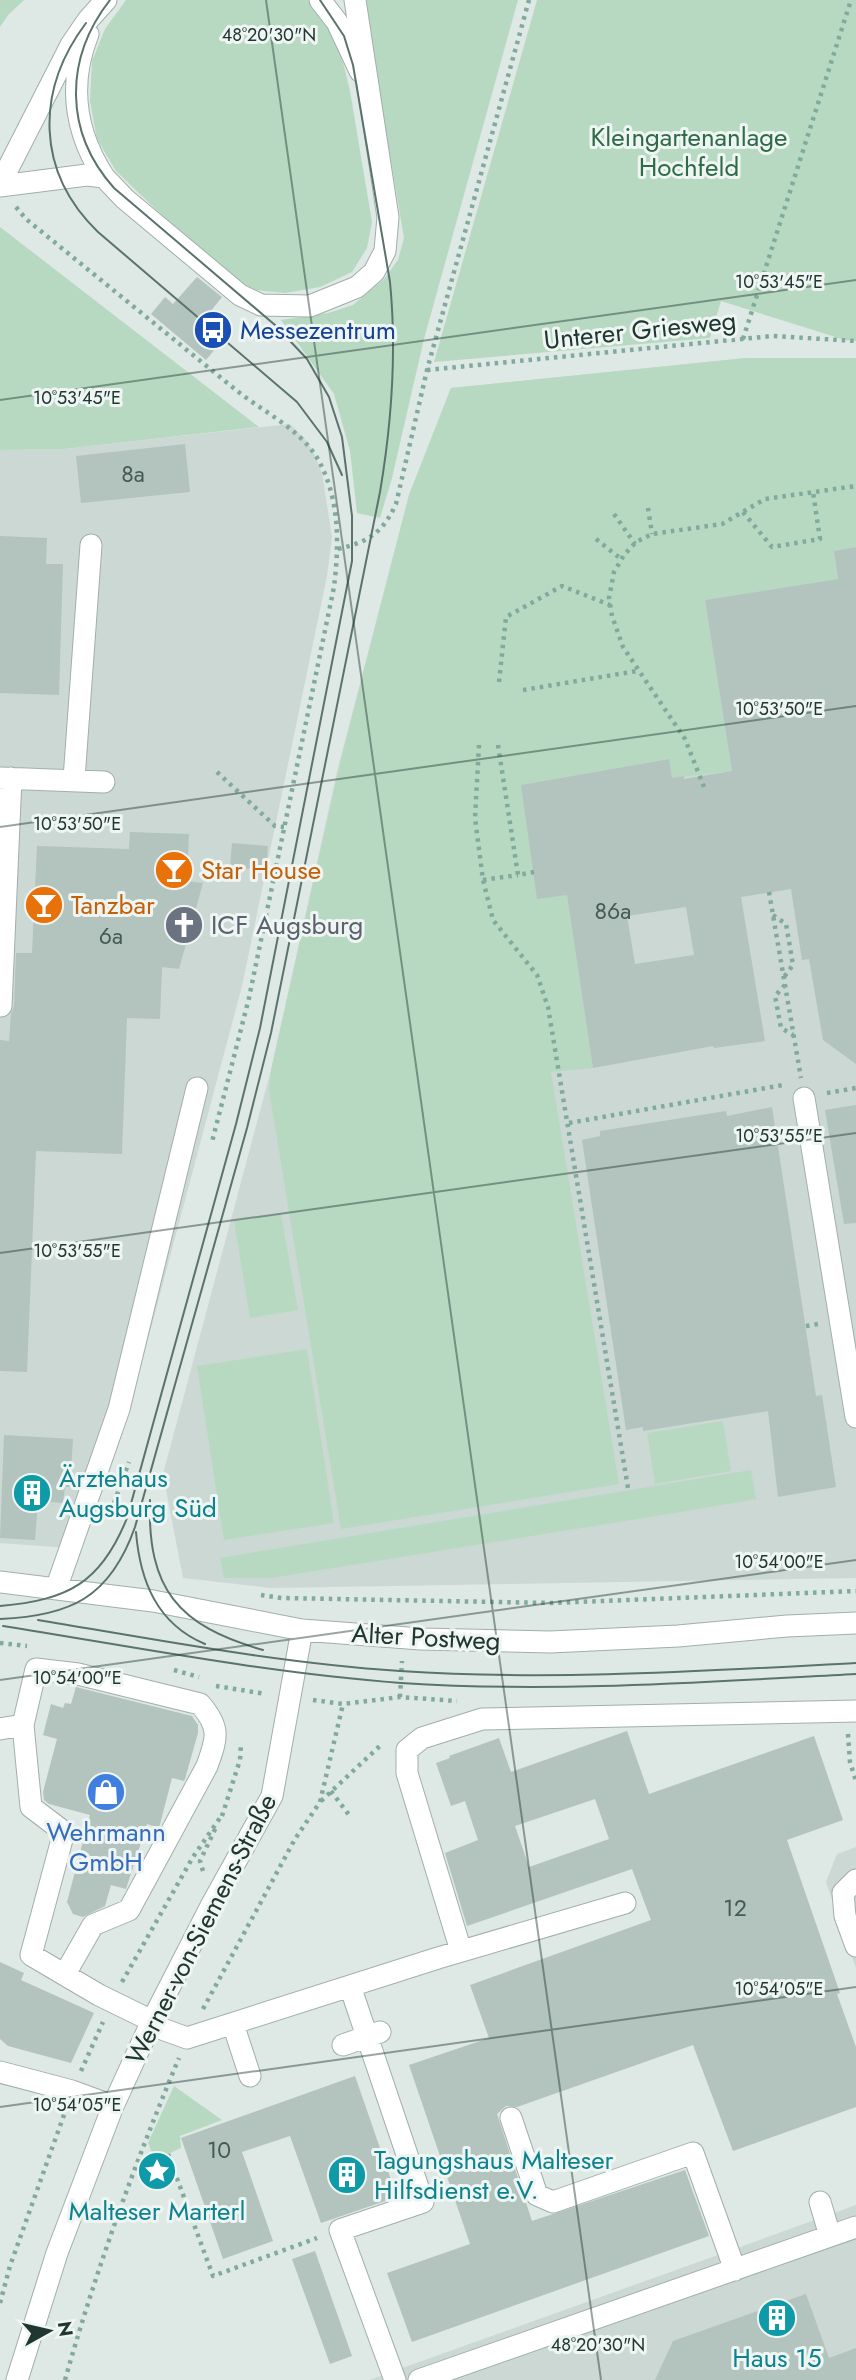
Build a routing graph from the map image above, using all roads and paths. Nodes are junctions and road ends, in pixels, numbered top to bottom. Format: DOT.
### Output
graph roads {
  1 [pos="108,0"];
  2 [pos="320,0"];
  3 [pos="355,0"];
  4 [pos="529,0"];
  5 [pos="851,0"];
  6 [pos="368,85"];
  7 [pos="104,177"];
  8 [pos="3,189"];
  9 [pos="743,340"];
  10 [pos="856,341"];
  11 [pos="428,370"];
  12 [pos="856,486"];
  13 [pos="813,492"];
  14 [pos="648,508"];
  15 [pos="743,512"];
  16 [pos="614,514"];
  17 [pos="652,534"];
  18 [pos="596,539"];
  19 [pos="635,544"];
  20 [pos="91,545"];
  21 [pos="338,549"];
  22 [pos="621,559"];
  23 [pos="610,605"];
  24 [pos="638,671"];
  25 [pos="499,682"];
  26 [pos="523,690"];
  27 [pos="479,744"];
  28 [pos="498,745"];
  29 [pos="217,772"];
  30 [pos="6,778"];
  31 [pos="74,779"];
  32 [pos="104,782"];
  33 [pos="704,787"];
  34 [pos="284,827"];
  35 [pos="534,872"];
  36 [pos="518,875"];
  37 [pos="483,880"];
  38 [pos="769,892"];
  39 [pos="773,915"];
  40 [pos="784,977"];
  41 [pos="785,985"];
  42 [pos="1,1006"];
  43 [pos="793,1036"];
  44 [pos="197,1088"];
  45 [pos="856,1088"];
  46 [pos="803,1090"];
  47 [pos="569,1123"];
  48 [pos="210,1147"];
  49 [pos="856,1416"];
  50 [pos="130,1458"];
  51 [pos="628,1488"];
  52 [pos="112,1510"];
  53 [pos="0,1582"];
  54 [pos="56,1589"];
  55 [pos="856,1591"];
  56 [pos="256,1594"];
  57 [pos="856,1623"];
  58 [pos="302,1630"];
  59 [pos="852,1711"];
  60 [pos="23,1725"];
  61 [pos="0,1729"];
  62 [pos="856,1781"];
  63 [pos="331,1791"];
  64 [pos="222,1815"];
  65 [pos="349,1815"];
  66 [pos="856,1880"];
  67 [pos="625,1903"];
  68 [pos="856,1946"];
  69 [pos="461,1951"];
  70 [pos="65,1974"];
  71 [pos="341,1985"];
  72 [pos="112,2001"];
  73 [pos="151,2023"];
  74 [pos="233,2024"];
  75 [pos="374,2034"];
  76 [pos="342,2045"];
  77 [pos="0,2072"];
  78 [pos="250,2076"];
  79 [pos="72,2091"];
  80 [pos="113,2105"];
  81 [pos="511,2118"];
  82 [pos="168,2154"];
  83 [pos="820,2202"];
  84 [pos="856,2227"];
  85 [pos="341,2230"];
  86 [pos="830,2236"];
  87 [pos="735,2270"];
  88 [pos="0,2303"];
  89 [pos="17,2380"];
  90 [pos="395,2380"];
  91 [pos="419,2380"];
  1 -- 7 [label="street"];
  1 -- 8 [label="street"];
  2 -- 6 [label="street"];
  3 -- 6 [label="street"];
  4 -- 11 [label="path"];
  5 -- 9 [label="path"];
  6 -- 7 [label="street"];
  7 -- 8 [label="street"];
  8 -- 21 [label="path"];
  9 -- 10 [label="path, Unterer Griesweg"];
  9 -- 11 [label="path, Unterer Griesweg"];
  11 -- 21 [label="path"];
  12 -- 13 [label="path"];
  13 -- 15 [label="path"];
  13 -- 15 [label="path"];
  14 -- 17 [label="path"];
  15 -- 17 [label="path"];
  16 -- 19 [label="path"];
  17 -- 19 [label="path"];
  18 -- 22 [label="path"];
  19 -- 22 [label="path"];
  20 -- 31 [label="street"];
  21 -- 34 [label="path"];
  22 -- 23 [label="path"];
  23 -- 24 [label="path"];
  23 -- 25 [label="path"];
  24 -- 26 [label="path"];
  24 -- 33 [label="path"];
  27 -- 37 [label="path"];
  28 -- 36 [label="path"];
  29 -- 34 [label="path"];
  30 -- 31 [label="street"];
  30 -- 42 [label="street"];
  31 -- 32 [label="street"];
  34 -- 48 [label="path"];
  35 -- 36 [label="path"];
  36 -- 37 [label="path"];
  37 -- 47 [label="path"];
  38 -- 39 [label="path"];
  39 -- 40 [label="path"];
  39 -- 40 [label="path"];
  40 -- 41 [label="path"];
  41 -- 43 [label="path"];
  41 -- 43 [label="path"];
  43 -- 46 [label="path"];
  44 -- 54 [label="street"];
  45 -- 46 [label="path"];
  46 -- 47 [label="path"];
  46 -- 49 [label="street"];
  47 -- 51 [label="path"];
  50 -- 52 [label="path"];
  53 -- 54 [label="street, Alter Postweg"];
  54 -- 58 [label="street, Alter Postweg"];
  55 -- 56 [label="path, Alter Postweg"];
  57 -- 58 [label="street, Alter Postweg"];
  58 -- 73 [label="street, Werner-von-Siemens-Straße"];
  59 -- 62 [label="path"];
  59 -- 69 [label="street"];
  60 -- 61 [label="street"];
  60 -- 70 [label="street"];
  60 -- 70 [label="street"];
  63 -- 65 [label="path"];
  64 -- 72 [label="path"];
  66 -- 68 [label="street"];
  67 -- 69 [label="street"];
  69 -- 71 [label="street"];
  70 -- 72 [label="street"];
  71 -- 74 [label="street"];
  71 -- 75 [label="street"];
  72 -- 73 [label="street"];
  72 -- 79 [label="path"];
  73 -- 74 [label="street"];
  73 -- 80 [label="street, Werner-von-Siemens-Straße"];
  74 -- 78 [label="street"];
  75 -- 76 [label="street"];
  75 -- 85 [label="street"];
  77 -- 79 [label="street"];
  79 -- 80 [label="street"];
  79 -- 88 [label="path"];
  80 -- 89 [label="street, Werner-von-Siemens-Straße"];
  81 -- 87 [label="street"];
  82 -- 85 [label="path"];
  83 -- 86 [label="street"];
  84 -- 86 [label="street"];
  85 -- 90 [label="street"];
  86 -- 87 [label="street"];
  87 -- 91 [label="street"];
}
